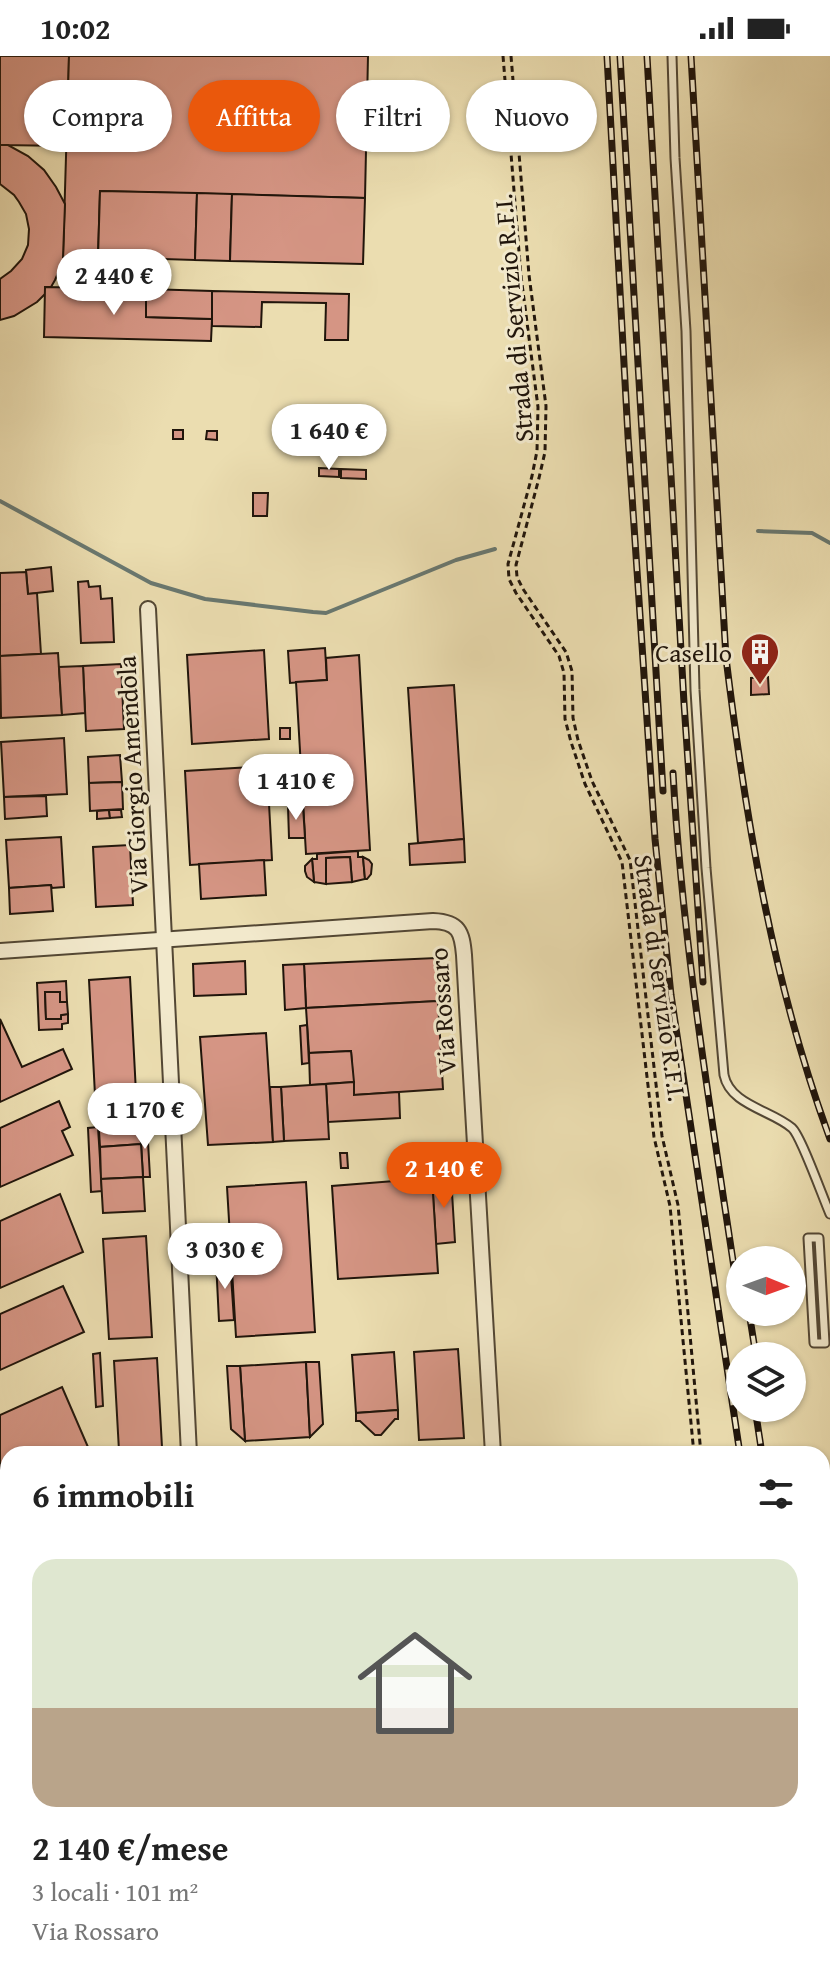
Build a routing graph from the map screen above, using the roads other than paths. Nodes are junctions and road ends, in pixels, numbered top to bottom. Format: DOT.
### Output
graph roads {
  1 [pos="672,56"];
  2 [pos="148,609"];
  3 [pos="163,939"];
  4 [pos="0,951"];
  5 [pos="830,1214"];
  6 [pos="826,1272"];
  7 [pos="828,1343"];
  8 [pos="189,1446"];
  9 [pos="493,1446"];
  1 -- 5 [label="lane, Strada di Servizio R.F.I."];
  2 -- 3 [label="street, Via Giorgio Amendola"];
  3 -- 4 [label="street, Via Rossaro"];
  3 -- 8 [label="street, Via Giorgio Amendola"];
  3 -- 9 [label="street, Via Rossaro"];
  6 -- 7 [label="lane"];
  6 -- 7 [label="lane"];
}
